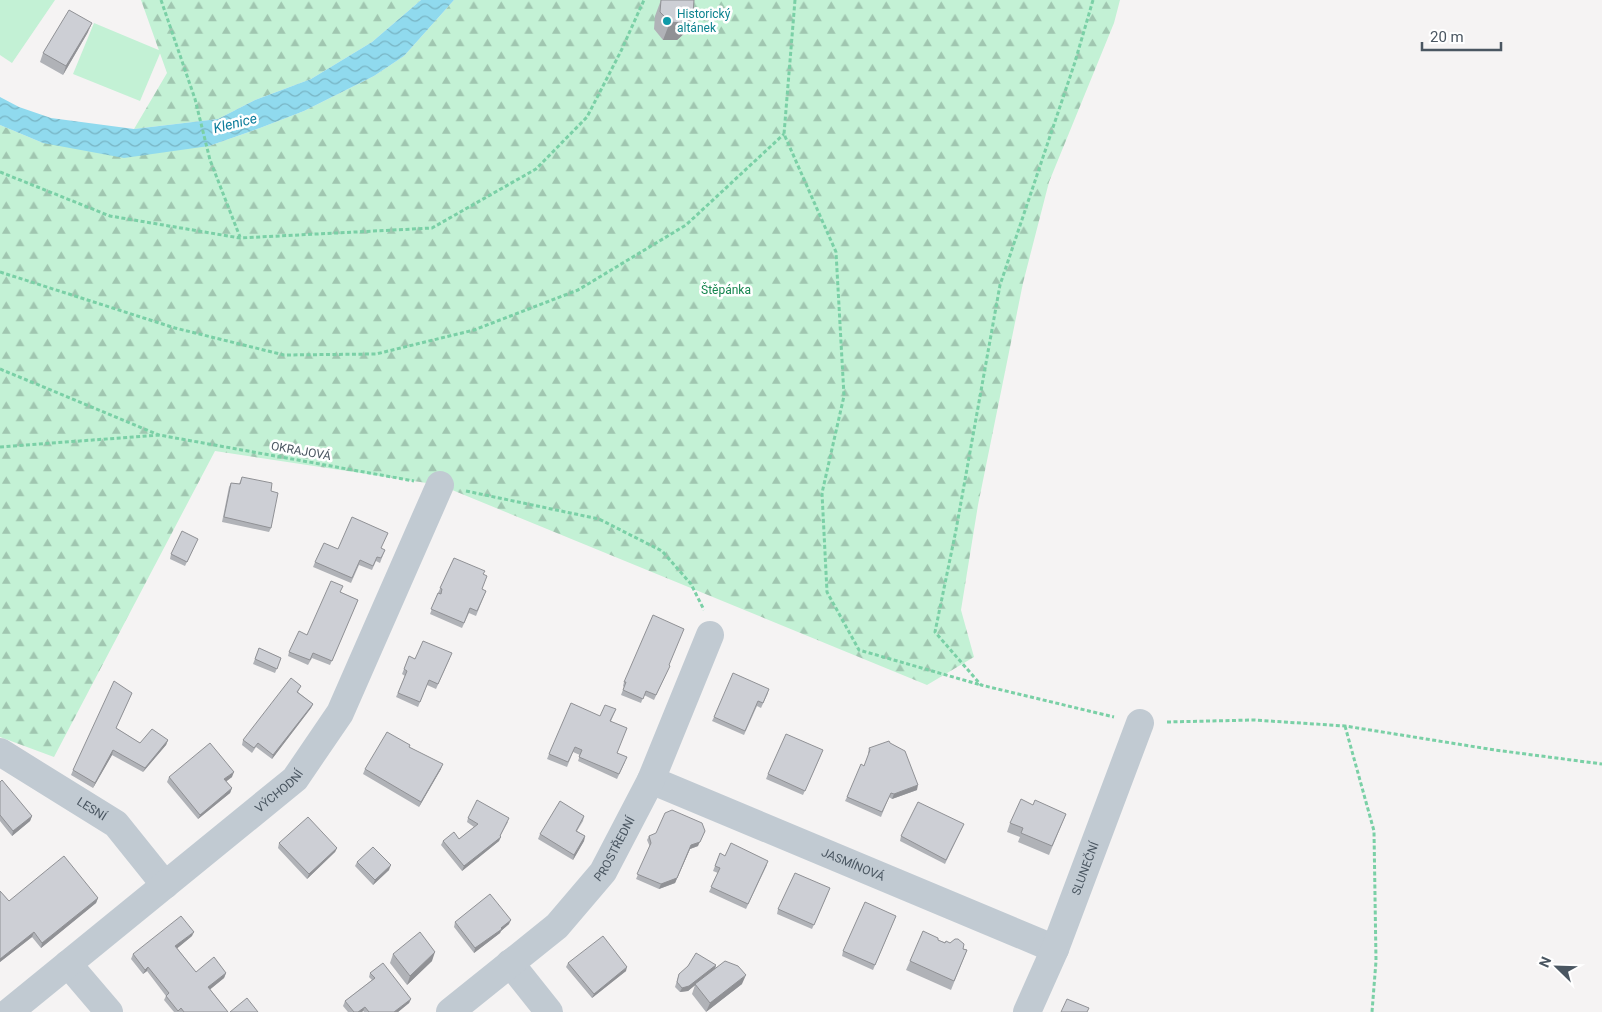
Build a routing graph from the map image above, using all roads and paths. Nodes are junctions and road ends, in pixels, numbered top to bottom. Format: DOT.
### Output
graph roads {
  1 [pos="161,0"];
  2 [pos="644,0"];
  3 [pos="795,0"];
  4 [pos="1094,0"];
  5 [pos="784,134"];
  6 [pos="0,172"];
  7 [pos="240,238"];
  8 [pos="0,272"];
  9 [pos="0,369"];
  10 [pos="159,435"];
  11 [pos="0,447"];
  12 [pos="440,485"];
  13 [pos="710,635"];
  14 [pos="981,685"];
  15 [pos="1140,723"];
  16 [pos="1345,726"];
  17 [pos="0,752"];
  18 [pos="1602,764"];
  19 [pos="651,780"];
  20 [pos="165,885"];
  21 [pos="1055,948"];
  22 [pos="510,963"];
  23 [pos="68,964"];
  24 [pos="9,1012"];
  25 [pos="109,1012"];
  26 [pos="450,1012"];
  27 [pos="549,1012"];
  28 [pos="1027,1012"];
  29 [pos="1372,1012"];
  1 -- 7 [label="path"];
  2 -- 7 [label="path"];
  3 -- 5 [label="path"];
  4 -- 14 [label="path"];
  5 -- 8 [label="path"];
  5 -- 14 [label="path"];
  6 -- 7 [label="path"];
  9 -- 10 [label="path"];
  10 -- 11 [label="path"];
  10 -- 12 [label="path, OKRAJOVÁ"];
  12 -- 13 [label="path, OKRAJOVÁ"];
  12 -- 20 [label="street, VÝCHODNÍ"];
  13 -- 19 [label="street, PROSTŘEDNÍ"];
  14 -- 15 [label="path"];
  15 -- 16 [label="path"];
  15 -- 21 [label="street, SLUNEČNÍ"];
  16 -- 18 [label="path"];
  16 -- 29 [label="path"];
  17 -- 20 [label="street, LESNÍ"];
  19 -- 21 [label="street, JASMÍNOVÁ"];
  19 -- 22 [label="street, PROSTŘEDNÍ"];
  20 -- 23 [label="street, VÝCHODNÍ"];
  21 -- 28 [label="street, SLUNEČNÍ"];
  22 -- 26 [label="street, PROSTŘEDNÍ"];
  22 -- 27 [label="street"];
  23 -- 24 [label="street, VÝCHODNÍ"];
  23 -- 25 [label="street"];
}
